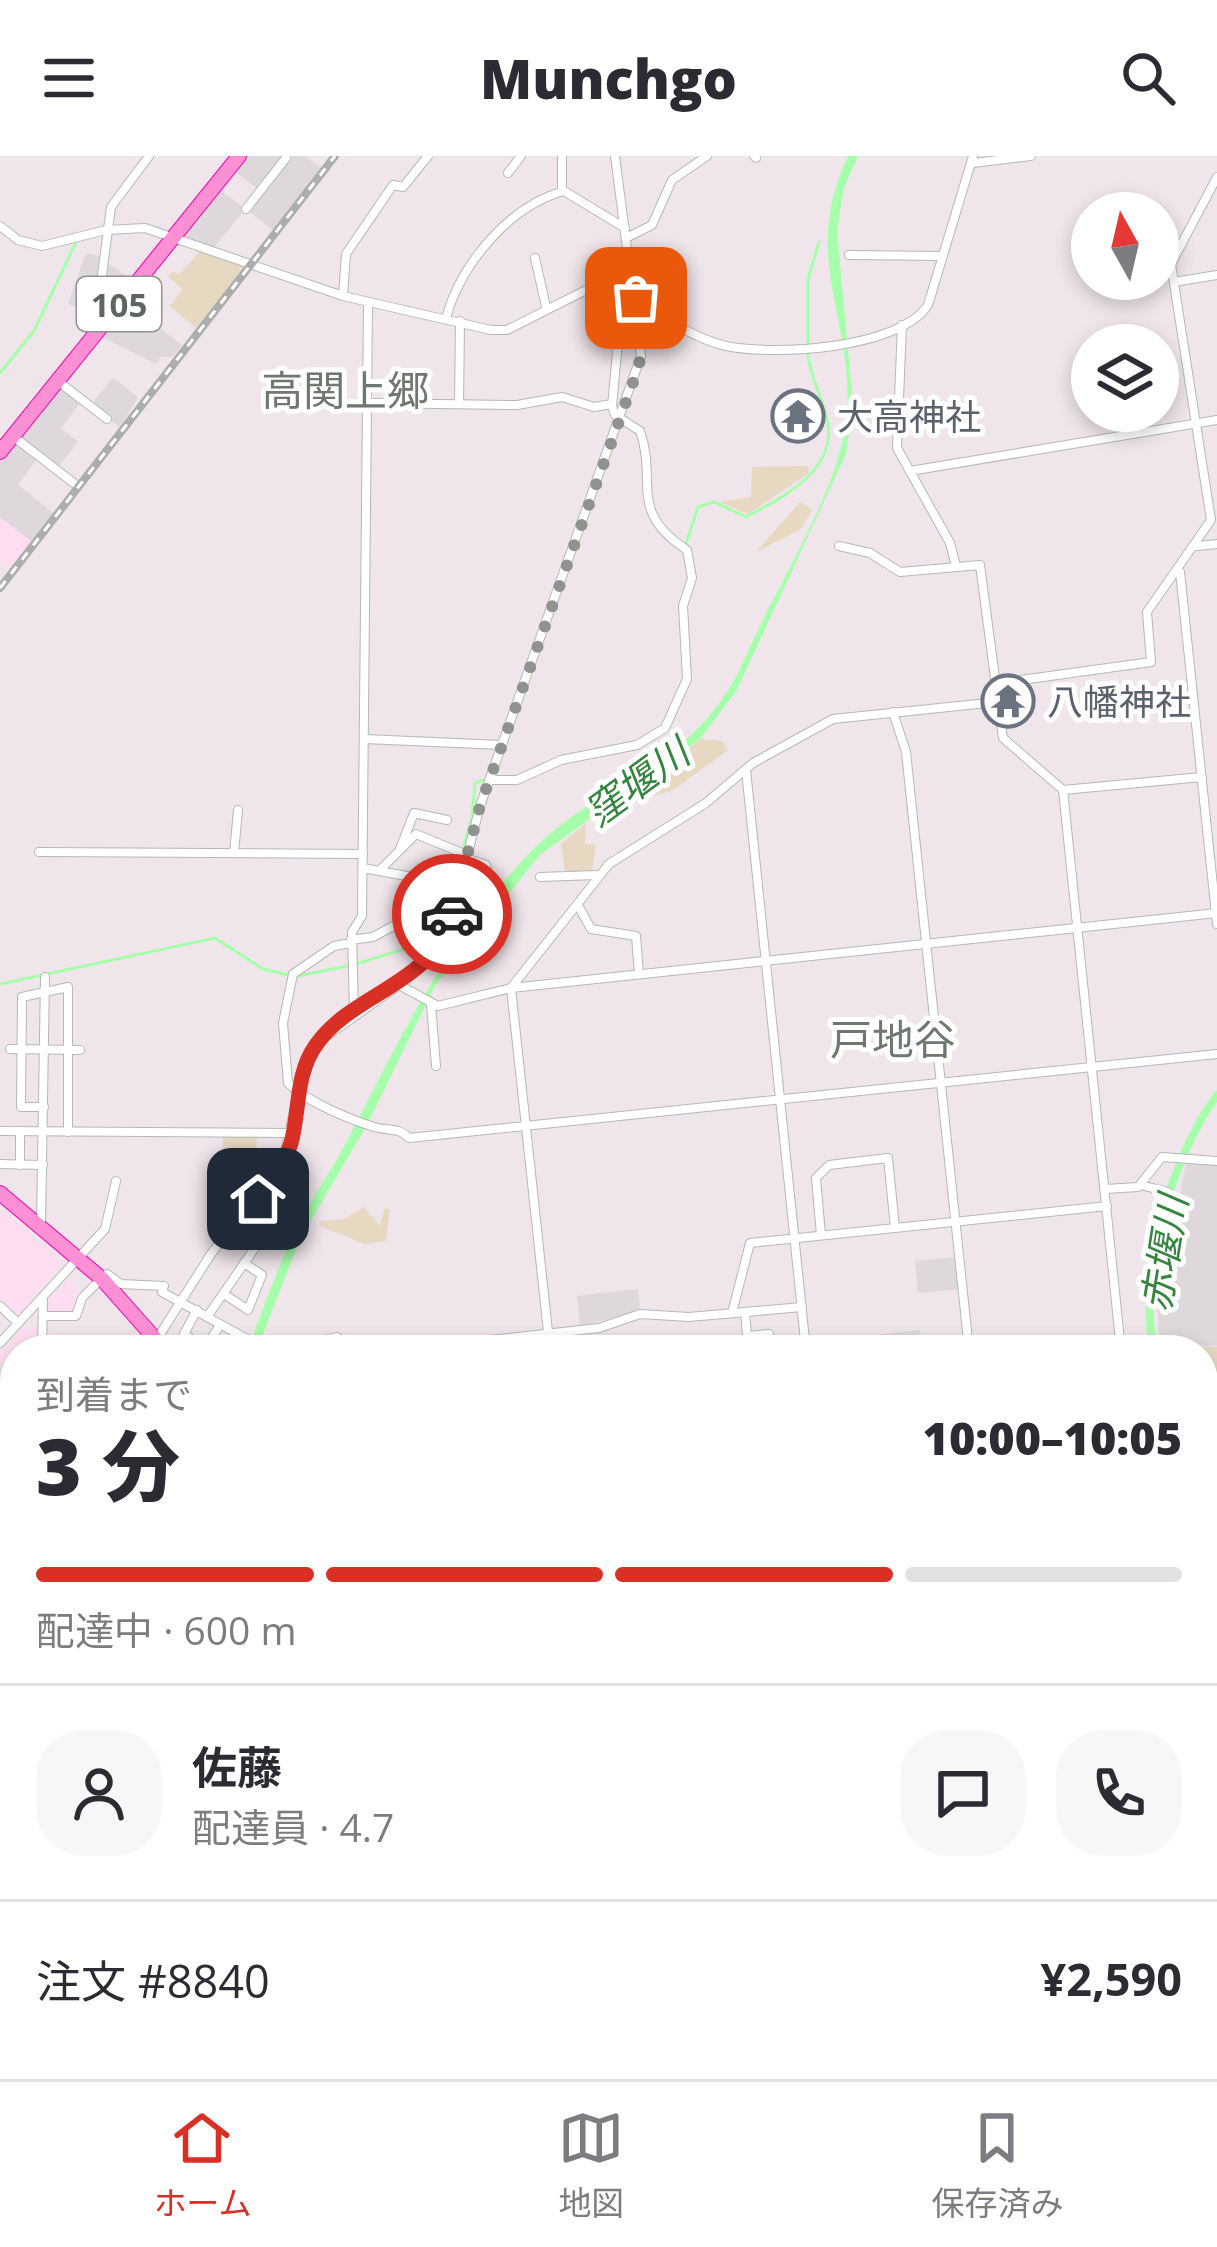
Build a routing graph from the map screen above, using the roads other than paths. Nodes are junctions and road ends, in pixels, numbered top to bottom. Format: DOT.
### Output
graph roads {
  1 [pos="149,156"];
  2 [pos="239,156"];
  3 [pos="428,156"];
  4 [pos="521,156"];
  5 [pos="562,156"];
  6 [pos="615,156"];
  7 [pos="707,156"];
  8 [pos="1031,156"];
  9 [pos="286,158"];
  10 [pos="973,159"];
  11 [pos="508,173"];
  12 [pos="1217,178"];
  13 [pos="562,191"];
  14 [pos="246,209"];
  15 [pos="0,226"];
  16 [pos="106,230"];
  17 [pos="626,233"];
  18 [pos="173,236"];
  19 [pos="1179,246"];
  20 [pos="849,255"];
  21 [pos="943,256"];
  22 [pos="535,258"];
  23 [pos="633,275"];
  24 [pos="1217,275"];
  25 [pos="670,279"];
  26 [pos="1179,281"];
  27 [pos="344,296"];
  28 [pos="636,298"];
  29 [pos="1177,300"];
  30 [pos="368,303"];
  31 [pos="546,307"];
  32 [pos="653,309"];
  33 [pos="446,318"];
  34 [pos="460,321"];
  35 [pos="902,325"];
  36 [pos="95,335"];
  37 [pos="58,381"];
  38 [pos="366,404"];
  39 [pos="459,404"];
  40 [pos="612,404"];
  41 [pos="620,418"];
  42 [pos="107,419"];
  43 [pos="1217,420"];
  44 [pos="1197,423"];
  45 [pos="13,436"];
  46 [pos="0,452"];
  47 [pos="910,471"];
  48 [pos="76,484"];
  49 [pos="1217,544"];
  50 [pos="839,546"];
  51 [pos="1197,546"];
  52 [pos="956,566"];
  53 [pos="1180,571"];
  54 [pos="997,701"];
  55 [pos="893,712"];
  56 [pos="364,739"];
  57 [pos="502,745"];
  58 [pos="746,770"];
  59 [pos="1202,777"];
  60 [pos="491,778"];
  61 [pos="1063,790"];
  62 [pos="238,810"];
  63 [pos="447,820"];
  64 [pos="399,851"];
  65 [pos="39,852"];
  66 [pos="234,853"];
  67 [pos="363,854"];
  68 [pos="465,855"];
  69 [pos="362,868"];
  70 [pos="381,868"];
  71 [pos="598,875"];
  72 [pos="540,877"];
  73 [pos="413,880"];
  74 [pos="458,883"];
  75 [pos="455,899"];
  76 [pos="579,908"];
  77 [pos="1216,913"];
  78 [pos="1217,924"];
  79 [pos="1077,928"];
  80 [pos="351,941"];
  81 [pos="927,944"];
  82 [pos="766,960"];
  83 [pos="639,974"];
  84 [pos="45,977"];
  85 [pos="399,985"];
  86 [pos="511,988"];
  87 [pos="45,992"];
  88 [pos="430,1004"];
  89 [pos="354,1014"];
  90 [pos="16,1049"];
  91 [pos="44,1050"];
  92 [pos="68,1050"];
  93 [pos="80,1050"];
  94 [pos="1217,1054"];
  95 [pos="436,1066"];
  96 [pos="1092,1066"];
  97 [pos="941,1083"];
  98 [pos="298,1093"];
  99 [pos="780,1100"];
  100 [pos="44,1107"];
  101 [pos="526,1126"];
  102 [pos="0,1131"];
  103 [pos="20,1131"];
  104 [pos="44,1132"];
  105 [pos="68,1132"];
  106 [pos="293,1133"];
  107 [pos="1217,1161"];
  108 [pos="0,1164"];
  109 [pos="20,1165"];
  110 [pos="43,1166"];
  111 [pos="116,1181"];
  112 [pos="1141,1185"];
  113 [pos="1105,1190"];
  114 [pos="1168,1192"];
  115 [pos="0,1196"];
  116 [pos="1107,1206"];
  117 [pos="245,1213"];
  118 [pos="279,1213"];
  119 [pos="956,1222"];
  120 [pos="41,1224"];
  121 [pos="895,1228"];
  122 [pos="267,1229"];
  123 [pos="821,1235"];
  124 [pos="795,1238"];
  125 [pos="79,1261"];
  126 [pos="244,1262"];
  127 [pos="100,1281"];
  128 [pos="224,1294"];
  129 [pos="43,1296"];
  130 [pos="181,1300"];
  131 [pos="0,1306"];
  132 [pos="802,1306"];
  133 [pos="197,1310"];
  134 [pos="745,1312"];
  135 [pos="732,1313"];
  136 [pos="43,1316"];
  137 [pos="207,1317"];
  138 [pos="18,1323"];
  139 [pos="220,1325"];
  140 [pos="548,1334"];
  141 [pos="769,1334"];
  142 [pos="7,1335"];
  143 [pos="43,1335"];
  144 [pos="146,1335"];
  145 [pos="162,1335"];
  146 [pos="186,1335"];
  147 [pos="213,1335"];
  148 [pos="235,1335"];
  149 [pos="540,1335"];
  150 [pos="747,1335"];
  151 [pos="758,1335"];
  152 [pos="805,1335"];
  153 [pos="967,1335"];
  154 [pos="1120,1335"];
  1 -- 16 [label="street"];
  2 -- 18 [label="highway, 105"];
  3 -- 27 [label="street"];
  4 -- 11 [label="street"];
  5 -- 13 [label="street"];
  6 -- 17 [label="street"];
  7 -- 17 [label="street"];
  8 -- 10 [label="street"];
  9 -- 14 [label="street"];
  10 -- 21 [label="street"];
  12 -- 19 [label="street"];
  13 -- 17 [label="street"];
  13 -- 33 [label="street"];
  15 -- 16 [label="street"];
  16 -- 18 [label="street"];
  16 -- 36 [label="street"];
  17 -- 23 [label="street"];
  18 -- 27 [label="street"];
  18 -- 36 [label="highway, 105"];
  20 -- 21 [label="street"];
  21 -- 35 [label="street"];
  22 -- 31 [label="street"];
  23 -- 28 [label="street"];
  23 -- 31 [label="street"];
  24 -- 26 [label="street"];
  25 -- 32 [label="street"];
  27 -- 30 [label="street"];
  28 -- 32 [label="street"];
  28 -- 40 [label="street"];
  28 -- 41 [label="street"];
  29 -- 44 [label="street"];
  30 -- 33 [label="street"];
  30 -- 38 [label="street"];
  31 -- 34 [label="street"];
  32 -- 35 [label="street"];
  33 -- 34 [label="street"];
  34 -- 39 [label="street"];
  35 -- 47 [label="street"];
  36 -- 37 [label="highway, 105"];
  37 -- 42 [label="street"];
  37 -- 45 [label="highway, 105"];
  38 -- 39 [label="street"];
  38 -- 56 [label="street"];
  39 -- 40 [label="street"];
  40 -- 41 [label="street"];
  41 -- 57 [label="street"];
  41 -- 60 [label="street"];
  43 -- 44 [label="street"];
  44 -- 47 [label="street"];
  44 -- 51 [label="street"];
  45 -- 46 [label="highway, 105"];
  45 -- 48 [label="street"];
  47 -- 52 [label="street"];
  49 -- 51 [label="street"];
  50 -- 52 [label="street"];
  51 -- 53 [label="street"];
  52 -- 54 [label="street"];
  53 -- 54 [label="street"];
  53 -- 59 [label="street"];
  54 -- 55 [label="street"];
  54 -- 61 [label="street"];
  55 -- 58 [label="street"];
  55 -- 81 [label="street"];
  56 -- 57 [label="street"];
  56 -- 67 [label="street"];
  57 -- 60 [label="street"];
  58 -- 71 [label="street"];
  58 -- 82 [label="street"];
  59 -- 61 [label="street"];
  59 -- 77 [label="street"];
  60 -- 68 [label="street"];
  61 -- 79 [label="street"];
  62 -- 66 [label="street"];
  63 -- 64 [label="street"];
  64 -- 68 [label="street"];
  64 -- 70 [label="street"];
  65 -- 66 [label="street"];
  66 -- 67 [label="street"];
  67 -- 69 [label="street"];
  68 -- 74 [label="street"];
  68 -- 75 [label="street"];
  69 -- 70 [label="street"];
  69 -- 80 [label="street"];
  70 -- 73 [label="street"];
  71 -- 72 [label="street"];
  71 -- 76 [label="street"];
  73 -- 74 [label="street"];
  73 -- 80 [label="street"];
  74 -- 75 [label="street"];
  75 -- 85 [label="street"];
  76 -- 83 [label="street"];
  76 -- 86 [label="street"];
  77 -- 78 [label="street"];
  77 -- 79 [label="street"];
  79 -- 81 [label="street"];
  79 -- 96 [label="street"];
  80 -- 89 [label="street"];
  80 -- 98 [label="street"];
  81 -- 82 [label="street"];
  81 -- 97 [label="street"];
  82 -- 83 [label="street"];
  82 -- 99 [label="street"];
  83 -- 86 [label="street"];
  84 -- 87 [label="street"];
  85 -- 88 [label="street"];
  85 -- 89 [label="street"];
  86 -- 88 [label="street"];
  86 -- 101 [label="street"];
  87 -- 90 [label="street"];
  87 -- 91 [label="street"];
  87 -- 92 [label="street"];
  88 -- 95 [label="street"];
  89 -- 98 [label="street"];
  90 -- 91 [label="street"];
  90 -- 100 [label="street"];
  91 -- 92 [label="street"];
  91 -- 100 [label="street"];
  92 -- 93 [label="street"];
  92 -- 105 [label="street"];
  94 -- 96 [label="street"];
  96 -- 97 [label="street"];
  96 -- 113 [label="street"];
  97 -- 99 [label="street"];
  97 -- 119 [label="street"];
  98 -- 101 [label="street"];
  98 -- 106 [label="street"];
  99 -- 101 [label="street"];
  99 -- 124 [label="street"];
  100 -- 104 [label="street"];
  101 -- 140 [label="street"];
  102 -- 103 [label="street"];
  103 -- 104 [label="street"];
  103 -- 109 [label="street"];
  104 -- 105 [label="street"];
  104 -- 110 [label="street"];
  105 -- 106 [label="street"];
  106 -- 117 [label="street"];
  107 -- 112 [label="street"];
  108 -- 109 [label="street"];
  109 -- 110 [label="street"];
  110 -- 120 [label="street"];
  111 -- 125 [label="street"];
  112 -- 113 [label="street"];
  112 -- 114 [label="street"];
  113 -- 116 [label="street"];
  115 -- 120 [label="highway"];
  115 -- 125 [label="highway"];
  116 -- 119 [label="street"];
  116 -- 154 [label="street"];
  117 -- 122 [label="street"];
  117 -- 130 [label="street"];
  118 -- 122 [label="street"];
  119 -- 121 [label="street"];
  119 -- 153 [label="street"];
  120 -- 125 [label="highway"];
  121 -- 123 [label="street"];
  121 -- 123 [label="street"];
  122 -- 126 [label="street"];
  123 -- 124 [label="street"];
  124 -- 132 [label="street"];
  124 -- 135 [label="street"];
  125 -- 127 [label="highway"];
  125 -- 129 [label="street"];
  126 -- 128 [label="street"];
  126 -- 128 [label="street"];
  127 -- 130 [label="street"];
  127 -- 136 [label="street"];
  127 -- 144 [label="highway"];
  128 -- 137 [label="street"];
  129 -- 136 [label="street"];
  129 -- 138 [label="street"];
  130 -- 133 [label="street"];
  130 -- 145 [label="street"];
  131 -- 138 [label="street"];
  132 -- 134 [label="street"];
  132 -- 152 [label="street"];
  133 -- 137 [label="street"];
  133 -- 146 [label="street"];
  134 -- 135 [label="street"];
  134 -- 150 [label="street"];
  135 -- 140 [label="street"];
  136 -- 143 [label="street"];
  137 -- 139 [label="street"];
  138 -- 142 [label="street"];
  139 -- 147 [label="street"];
  139 -- 148 [label="street"];
  140 -- 149 [label="street"];
  141 -- 151 [label="street"];
}
